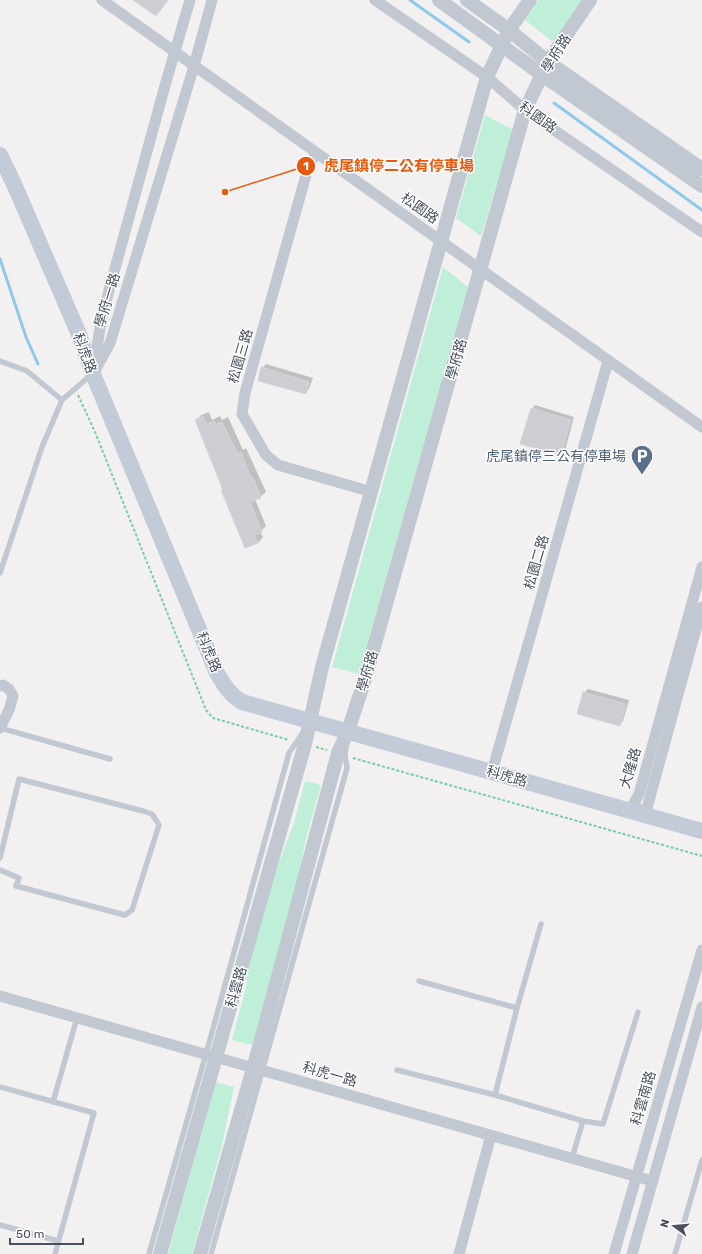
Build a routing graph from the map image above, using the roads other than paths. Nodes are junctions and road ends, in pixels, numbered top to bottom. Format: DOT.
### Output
graph roads {
  1 [pos="102,0"];
  2 [pos="190,0"];
  3 [pos="212,0"];
  4 [pos="375,0"];
  5 [pos="439,0"];
  6 [pos="467,0"];
  7 [pos="530,0"];
  8 [pos="590,0"];
  9 [pos="509,30"];
  10 [pos="502,45"];
  11 [pos="175,52"];
  12 [pos="548,62"];
  13 [pos="194,66"];
  14 [pos="541,74"];
  15 [pos="487,77"];
  16 [pos="525,110"];
  17 [pos="316,153"];
  18 [pos="0,155"];
  19 [pos="702,169"];
  20 [pos="702,186"];
  21 [pos="702,232"];
  22 [pos="441,241"];
  23 [pos="480,270"];
  24 [pos="0,361"];
  25 [pos="608,361"];
  26 [pos="93,374"];
  27 [pos="62,400"];
  28 [pos="702,427"];
  29 [pos="372,492"];
  30 [pos="702,567"];
  31 [pos="0,573"];
  32 [pos="702,607"];
  33 [pos="0,686"];
  34 [pos="310,720"];
  35 [pos="0,728"];
  36 [pos="348,731"];
  37 [pos="110,759"];
  38 [pos="492,772"];
  39 [pos="641,814"];
  40 [pos="702,831"];
  41 [pos="3,832"];
  42 [pos="0,858"];
  43 [pos="0,870"];
  44 [pos="541,924"];
  45 [pos="702,950"];
  46 [pos="419,981"];
  47 [pos="0,996"];
  48 [pos="702,1007"];
  49 [pos="517,1008"];
  50 [pos="638,1012"];
  51 [pos="77,1018"];
  52 [pos="211,1056"];
  53 [pos="257,1069"];
  54 [pos="397,1070"];
  55 [pos="0,1087"];
  56 [pos="495,1095"];
  57 [pos="53,1102"];
  58 [pos="583,1121"];
  59 [pos="491,1135"];
  60 [pos="572,1158"];
  61 [pos="702,1160"];
  62 [pos="636,1176"];
  63 [pos="652,1181"];
  64 [pos="0,1224"];
  65 [pos="58,1241"];
  66 [pos="54,1254"];
  67 [pos="149,1254"];
  68 [pos="160,1254"];
  69 [pos="200,1254"];
  70 [pos="211,1254"];
  71 [pos="458,1254"];
  72 [pos="614,1254"];
  73 [pos="632,1254"];
  74 [pos="676,1254"];
  1 -- 11 [label="street, 松園路"];
  2 -- 11 [label="street, 學府一路"];
  3 -- 13 [label="street, 學府一路"];
  4 -- 15 [label="street, 科園路"];
  5 -- 10 [label="street"];
  6 -- 9 [label="street"];
  7 -- 9 [label="street"];
  8 -- 12 [label="street, 學府路"];
  9 -- 10 [label="street"];
  9 -- 12 [label="street"];
  10 -- 14 [label="street"];
  10 -- 15 [label="street"];
  11 -- 13 [label="street, 松園路"];
  11 -- 26 [label="street, 學府一路"];
  12 -- 14 [label="street, 學府路"];
  12 -- 19 [label="street"];
  13 -- 17 [label="street, 松園路"];
  13 -- 26 [label="street, 學府一路"];
  14 -- 16 [label="street, 學府路"];
  14 -- 20 [label="street"];
  15 -- 16 [label="street, 科園路"];
  15 -- 22 [label="street"];
  16 -- 21 [label="street, 科園路"];
  16 -- 23 [label="street, 學府路"];
  17 -- 22 [label="street, 松園路"];
  17 -- 29 [label="street, 松園三路"];
  18 -- 26 [label="main road, 科虎路"];
  22 -- 23 [label="street, 松園路"];
  22 -- 29 [label="street"];
  23 -- 25 [label="street, 松園路"];
  23 -- 36 [label="street, 學府路"];
  24 -- 27 [label="lane"];
  25 -- 28 [label="street, 松園路"];
  25 -- 38 [label="street, 松園二路"];
  26 -- 27 [label="lane"];
  26 -- 34 [label="main road, 科虎路"];
  27 -- 31 [label="lane"];
  29 -- 34 [label="street"];
  30 -- 39 [label="street, 大隆路"];
  32 -- 39 [label="street, 大隆路"];
  33 -- 35 [label="street"];
  34 -- 36 [label="main road, 科虎路"];
  34 -- 52 [label="street, 科雲路"];
  35 -- 37 [label="lane"];
  36 -- 38 [label="main road, 科虎路"];
  36 -- 53 [label="street"];
  38 -- 39 [label="main road, 科虎路"];
  39 -- 40 [label="main road, 科虎路"];
  41 -- 42 [label="lane"];
  41 -- 43 [label="lane"];
  44 -- 49 [label="lane"];
  45 -- 62 [label="street, 科雲南路"];
  46 -- 49 [label="lane"];
  47 -- 51 [label="street, 科虎一路"];
  48 -- 63 [label="street"];
  49 -- 56 [label="lane"];
  50 -- 58 [label="lane"];
  51 -- 52 [label="street, 科虎一路"];
  51 -- 57 [label="lane"];
  52 -- 53 [label="street, 科虎一路"];
  52 -- 67 [label="lane"];
  52 -- 68 [label="street, 科雲路"];
  53 -- 59 [label="street, 科虎一路"];
  53 -- 69 [label="street"];
  53 -- 70 [label="lane"];
  54 -- 56 [label="lane"];
  55 -- 57 [label="lane"];
  56 -- 58 [label="lane"];
  57 -- 65 [label="lane"];
  58 -- 60 [label="lane"];
  59 -- 60 [label="street, 科虎一路"];
  59 -- 71 [label="street"];
  60 -- 62 [label="street, 科虎一路"];
  61 -- 74 [label="lane"];
  62 -- 63 [label="street, 科虎一路"];
  62 -- 72 [label="street, 科雲南路"];
  63 -- 73 [label="street"];
  64 -- 65 [label="lane"];
  65 -- 66 [label="lane"];
}
